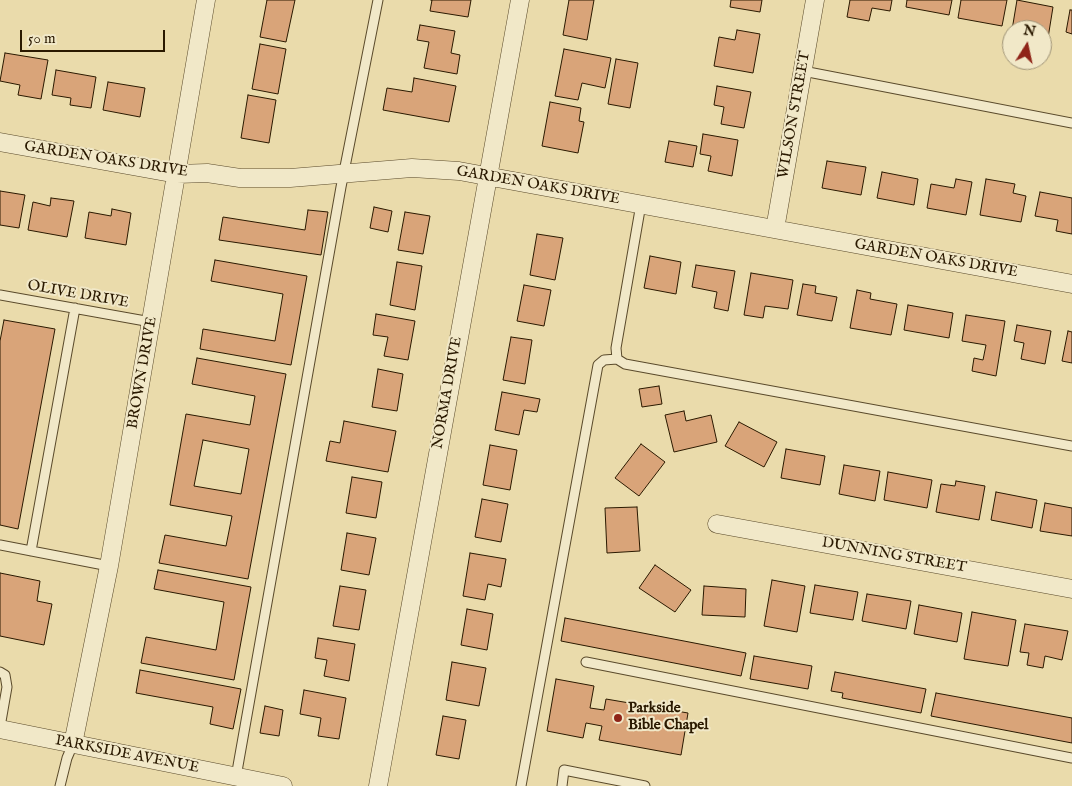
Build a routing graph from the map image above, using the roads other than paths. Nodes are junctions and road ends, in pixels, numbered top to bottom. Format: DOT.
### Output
graph roads {
  1 [pos="206,0"];
  2 [pos="378,0"];
  3 [pos="520,0"];
  4 [pos="815,0"];
  5 [pos="803,71"];
  6 [pos="1072,123"];
  7 [pos="0,142"];
  8 [pos="344,173"];
  9 [pos="177,174"];
  10 [pos="488,176"];
  11 [pos="641,204"];
  12 [pos="776,229"];
  13 [pos="1072,284"];
  14 [pos="0,295"];
  15 [pos="75,308"];
  16 [pos="151,322"];
  17 [pos="617,359"];
  18 [pos="1072,446"];
  19 [pos="717,524"];
  20 [pos="0,545"];
  21 [pos="31,551"];
  22 [pos="109,566"];
  23 [pos="1072,589"];
  24 [pos="586,662"];
  25 [pos="0,672"];
  26 [pos="0,728"];
  27 [pos="73,744"];
  28 [pos="1072,758"];
  29 [pos="236,776"];
  30 [pos="60,786"];
  31 [pos="283,786"];
  32 [pos="378,786"];
  33 [pos="521,786"];
  34 [pos="562,786"];
  35 [pos="645,786"];
  1 -- 9 [label="street, BROWN DRIVE"];
  2 -- 8 [label="lane"];
  3 -- 10 [label="street, NORMA DRIVE"];
  4 -- 5 [label="street, WILSON STREET"];
  5 -- 6 [label="lane"];
  5 -- 12 [label="street, WILSON STREET"];
  7 -- 9 [label="street, GARDEN OAKS DRIVE"];
  8 -- 9 [label="street, GARDEN OAKS DRIVE"];
  8 -- 10 [label="street, GARDEN OAKS DRIVE"];
  8 -- 29 [label="lane"];
  9 -- 16 [label="street, BROWN DRIVE"];
  10 -- 11 [label="street, GARDEN OAKS DRIVE"];
  10 -- 32 [label="street, NORMA DRIVE"];
  11 -- 12 [label="street, GARDEN OAKS DRIVE"];
  11 -- 17 [label="lane"];
  12 -- 13 [label="street, GARDEN OAKS DRIVE"];
  14 -- 15 [label="lane, OLIVE DRIVE"];
  15 -- 16 [label="lane, OLIVE DRIVE"];
  15 -- 21 [label="lane"];
  16 -- 22 [label="street, BROWN DRIVE"];
  17 -- 18 [label="lane"];
  17 -- 33 [label="lane"];
  19 -- 23 [label="street, DUNNING STREET"];
  20 -- 21 [label="lane"];
  21 -- 22 [label="lane"];
  22 -- 27 [label="street, BROWN DRIVE"];
  24 -- 28 [label="lane"];
  25 -- 26 [label="lane"];
  26 -- 27 [label="street, PARKSIDE AVENUE"];
  27 -- 29 [label="street, PARKSIDE AVENUE"];
  27 -- 30 [label="lane"];
  29 -- 31 [label="street, PARKSIDE AVENUE"];
  34 -- 35 [label="lane"];
}
